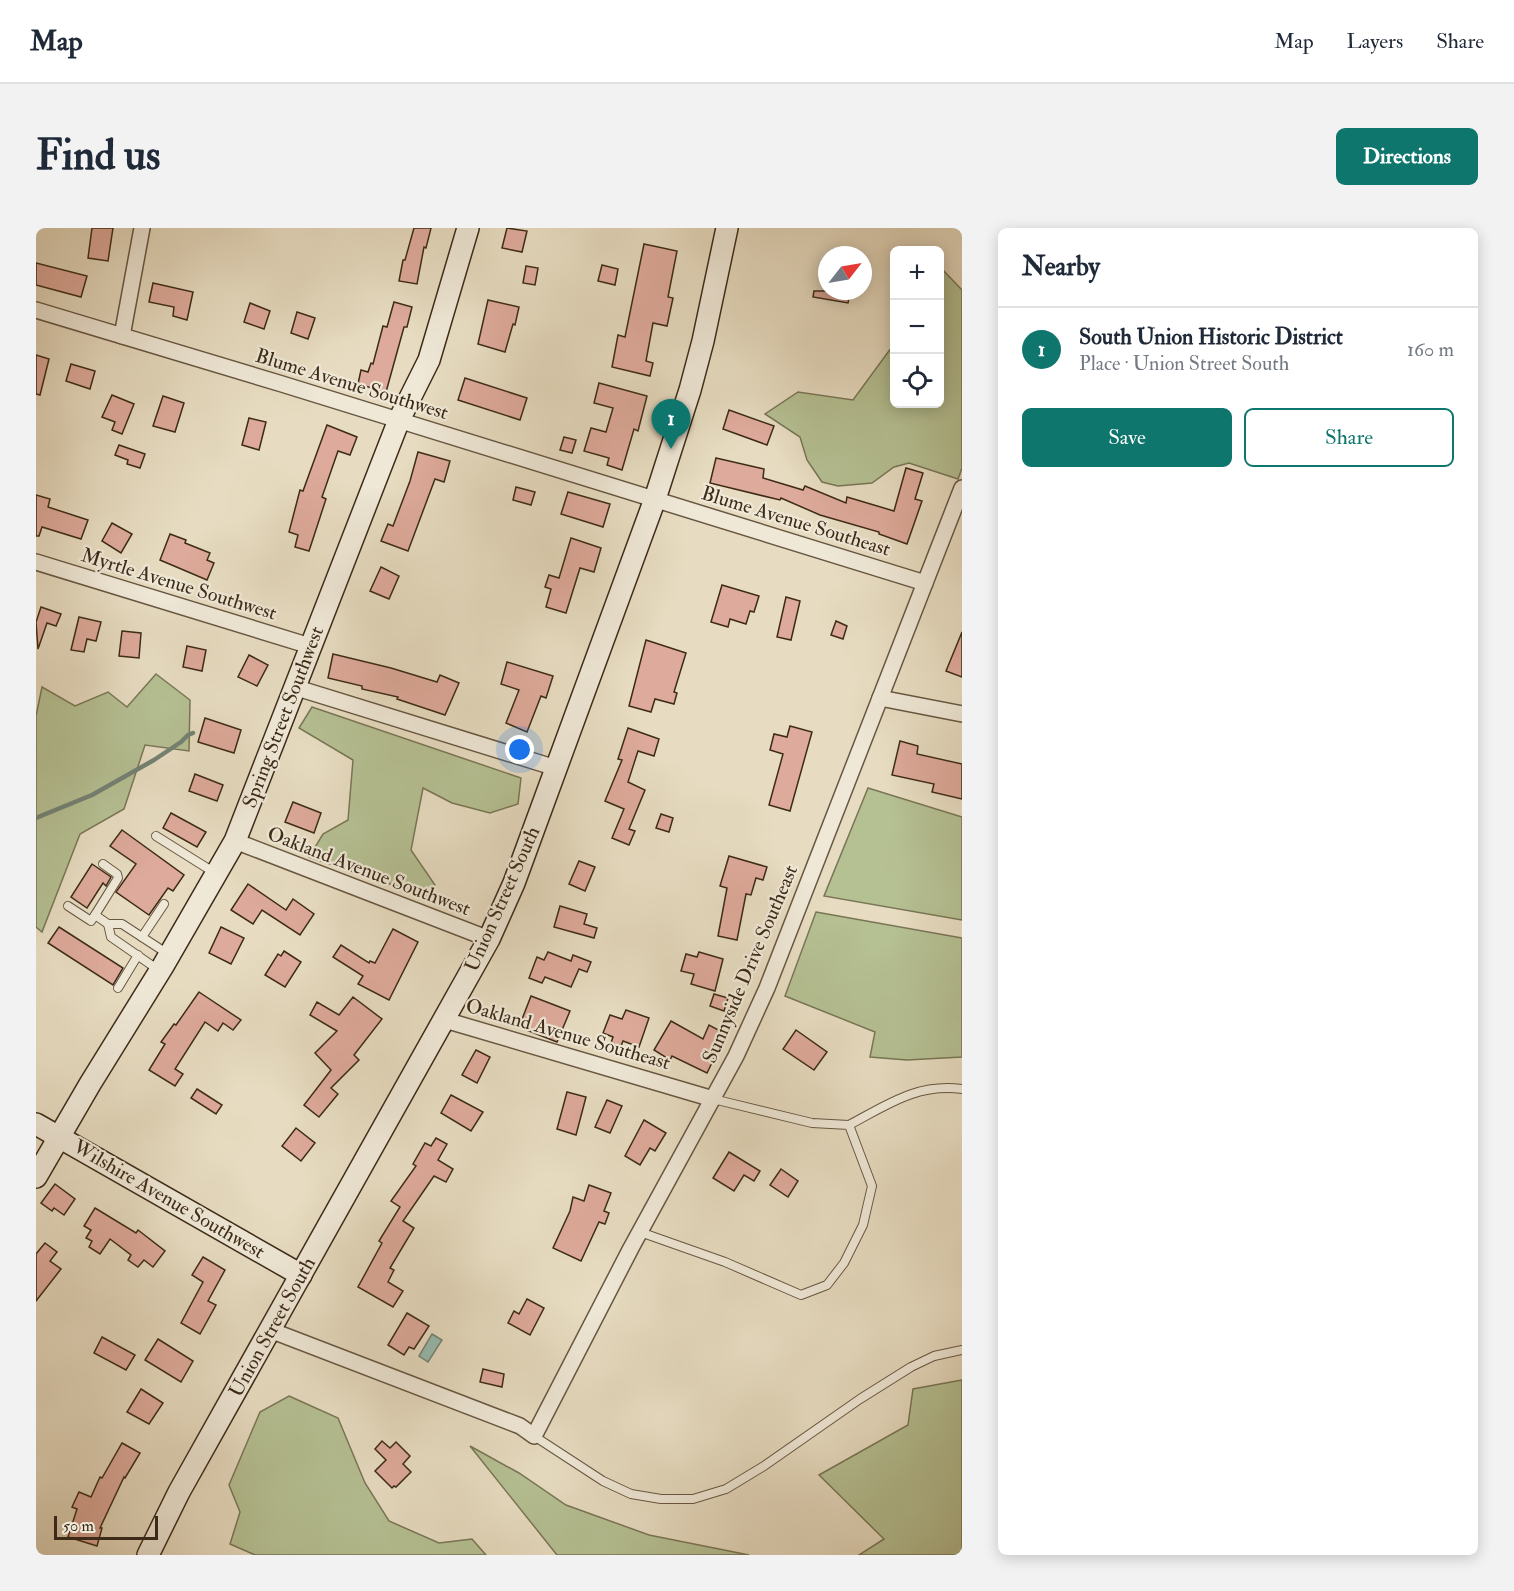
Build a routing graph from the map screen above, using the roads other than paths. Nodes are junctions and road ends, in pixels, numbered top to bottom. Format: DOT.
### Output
graph roads {
  1 [pos="142,228"];
  2 [pos="468,228"];
  3 [pos="727,228"];
  4 [pos="36,310"];
  5 [pos="122,336"];
  6 [pos="399,420"];
  7 [pos="962,488"];
  8 [pos="655,500"];
  9 [pos="36,562"];
  10 [pos="925,584"];
  11 [pos="310,646"];
  12 [pos="294,687"];
  13 [pos="880,698"];
  14 [pos="962,714"];
  15 [pos="556,768"];
  16 [pos="156,836"];
  17 [pos="235,841"];
  18 [pos="103,864"];
  19 [pos="216,874"];
  20 [pos="164,904"];
  21 [pos="68,906"];
  22 [pos="95,915"];
  23 [pos="108,924"];
  24 [pos="142,937"];
  25 [pos="489,939"];
  26 [pos="138,955"];
  27 [pos="165,963"];
  28 [pos="118,988"];
  29 [pos="445,1020"];
  30 [pos="962,1089"];
  31 [pos="713,1099"];
  32 [pos="36,1124"];
  33 [pos="849,1125"];
  34 [pos="59,1137"];
  35 [pos="36,1178"];
  36 [pos="640,1232"];
  37 [pos="301,1275"];
  38 [pos="270,1330"];
  39 [pos="962,1350"];
  40 [pos="534,1436"];
  41 [pos="148,1555"];
  1 -- 5 [label="street"];
  2 -- 6 [label="main road, Spring Street Southwest"];
  3 -- 8 [label="main road, Union Street South"];
  4 -- 5 [label="street, Blume Avenue Southwest"];
  5 -- 6 [label="street, Blume Avenue Southwest"];
  6 -- 8 [label="street, Blume Avenue Southwest"];
  6 -- 11 [label="main road, Spring Street Southwest"];
  7 -- 10 [label="street, Sunnyside Drive Southeast"];
  8 -- 10 [label="street, Blume Avenue Southeast"];
  8 -- 15 [label="main road, Union Street South"];
  9 -- 11 [label="street, Myrtle Avenue Southwest"];
  10 -- 13 [label="street, Sunnyside Drive Southeast"];
  11 -- 12 [label="main road, Spring Street Southwest"];
  12 -- 15 [label="street"];
  12 -- 17 [label="main road, Spring Street Southwest"];
  13 -- 14 [label="street"];
  13 -- 31 [label="street, Sunnyside Drive Southeast"];
  15 -- 25 [label="main road, Union Street South"];
  16 -- 19 [label="lane"];
  17 -- 19 [label="main road, Spring Street Southwest"];
  17 -- 25 [label="street, Oakland Avenue Southwest"];
  18 -- 22 [label="lane"];
  19 -- 27 [label="main road, Spring Street Southwest"];
  20 -- 24 [label="lane"];
  21 -- 22 [label="lane"];
  22 -- 23 [label="lane"];
  23 -- 24 [label="lane"];
  23 -- 26 [label="lane"];
  24 -- 27 [label="lane"];
  25 -- 29 [label="main road, Union Street South"];
  26 -- 27 [label="lane"];
  26 -- 28 [label="lane"];
  27 -- 34 [label="main road, Spring Street Southwest"];
  29 -- 31 [label="street, Oakland Avenue Southeast"];
  29 -- 37 [label="main road, Union Street South"];
  30 -- 33 [label="lane"];
  31 -- 33 [label="lane"];
  31 -- 36 [label="street, Sunnyside Drive Southeast"];
  32 -- 34 [label="main road, Wilshire Avenue Southwest"];
  33 -- 36 [label="lane"];
  34 -- 35 [label="main road, Spring Street Southwest"];
  34 -- 37 [label="main road, Wilshire Avenue Southwest"];
  36 -- 40 [label="street, Sunnyside Drive Southeast"];
  37 -- 38 [label="main road, Union Street South"];
  38 -- 40 [label="street"];
  38 -- 41 [label="main road, Union Street South"];
  39 -- 40 [label="lane"];
}
